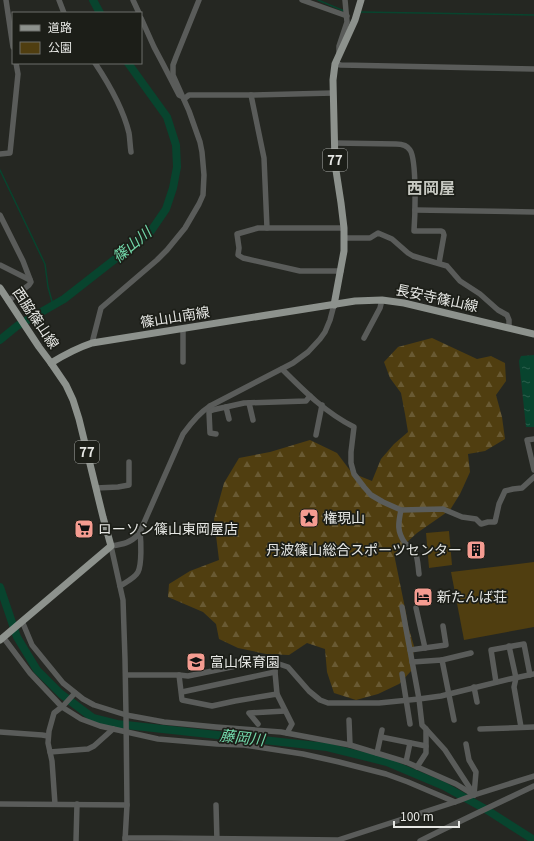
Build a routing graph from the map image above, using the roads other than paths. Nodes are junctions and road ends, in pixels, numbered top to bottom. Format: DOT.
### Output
graph roads {
  1 [pos="6,0"];
  2 [pos="59,0"];
  3 [pos="133,0"];
  4 [pos="199,0"];
  5 [pos="302,0"];
  6 [pos="345,0"];
  7 [pos="360,4"];
  8 [pos="64,12"];
  9 [pos="139,12"];
  10 [pos="347,13"];
  11 [pos="142,20"];
  12 [pos="12,40"];
  13 [pos="339,53"];
  14 [pos="16,64"];
  15 [pos="96,64"];
  16 [pos="335,64"];
  17 [pos="534,70"];
  18 [pos="333,93"];
  19 [pos="251,95"];
  20 [pos="184,99"];
  21 [pos="334,143"];
  22 [pos="131,152"];
  23 [pos="0,154"];
  24 [pos="415,210"];
  25 [pos="534,212"];
  26 [pos="0,215"];
  27 [pos="267,228"];
  28 [pos="344,228"];
  29 [pos="344,238"];
  30 [pos="439,263"];
  31 [pos="0,265"];
  32 [pos="341,271"];
  33 [pos="30,280"];
  34 [pos="0,288"];
  35 [pos="382,300"];
  36 [pos="9,302"];
  37 [pos="334,305"];
  38 [pos="510,327"];
  39 [pos="183,329"];
  40 [pos="534,334"];
  41 [pos="364,338"];
  42 [pos="92,343"];
  43 [pos="183,362"];
  44 [pos="51,363"];
  45 [pos="282,369"];
  46 [pos="310,396"];
  47 [pos="249,403"];
  48 [pos="322,406"];
  49 [pos="211,408"];
  50 [pos="226,408"];
  51 [pos="229,419"];
  52 [pos="252,420"];
  53 [pos="216,434"];
  54 [pos="316,435"];
  55 [pos="534,438"];
  56 [pos="129,462"];
  57 [pos="534,470"];
  58 [pos="534,477"];
  59 [pos="96,488"];
  60 [pos="401,510"];
  61 [pos="140,532"];
  62 [pos="111,546"];
  63 [pos="419,574"];
  64 [pos="120,586"];
  65 [pos="402,607"];
  66 [pos="416,608"];
  67 [pos="21,622"];
  68 [pos="443,626"];
  69 [pos="3,637"];
  70 [pos="509,646"];
  71 [pos="425,648"];
  72 [pos="410,650"];
  73 [pos="471,653"];
  74 [pos="442,660"];
  75 [pos="412,662"];
  76 [pos="276,663"];
  77 [pos="275,672"];
  78 [pos="179,674"];
  79 [pos="402,674"];
  80 [pos="532,674"];
  81 [pos="126,675"];
  82 [pos="516,678"];
  83 [pos="496,682"];
  84 [pos="474,688"];
  85 [pos="182,692"];
  86 [pos="74,693"];
  87 [pos="277,694"];
  88 [pos="449,694"];
  89 [pos="419,699"];
  90 [pos="406,700"];
  91 [pos="477,702"];
  92 [pos="63,706"];
  93 [pos="285,711"];
  94 [pos="126,716"];
  95 [pos="349,720"];
  96 [pos="454,720"];
  97 [pos="258,724"];
  98 [pos="410,724"];
  99 [pos="521,727"];
  100 [pos="534,727"];
  101 [pos="113,729"];
  102 [pos="426,729"];
  103 [pos="480,729"];
  104 [pos="382,730"];
  105 [pos="126,731"];
  106 [pos="0,732"];
  107 [pos="287,732"];
  108 [pos="48,736"];
  109 [pos="381,737"];
  110 [pos="410,743"];
  111 [pos="466,744"];
  112 [pos="350,745"];
  113 [pos="426,746"];
  114 [pos="50,752"];
  115 [pos="377,753"];
  116 [pos="406,762"];
  117 [pos="417,766"];
  118 [pos="534,776"];
  119 [pos="534,786"];
  120 [pos="473,796"];
  121 [pos="457,802"];
  122 [pos="0,804"];
  123 [pos="55,804"];
  124 [pos="77,804"];
  125 [pos="126,804"];
  126 [pos="216,805"];
  127 [pos="125,840"];
  128 [pos="217,840"];
  129 [pos="240,840"];
  130 [pos="76,841"];
  131 [pos="338,841"];
  132 [pos="420,841"];
  1 -- 12 [label="street"];
  2 -- 8 [label="street"];
  3 -- 9 [label="street"];
  4 -- 20 [label="street"];
  5 -- 10 [label="street"];
  6 -- 10 [label="street"];
  7 -- 13 [label="main road, 77"];
  10 -- 13 [label="street"];
  11 -- 20 [label="street"];
  13 -- 16 [label="main road, 77"];
  14 -- 23 [label="street"];
  15 -- 22 [label="street"];
  16 -- 17 [label="street"];
  16 -- 18 [label="main road, 77"];
  18 -- 19 [label="street"];
  18 -- 21 [label="main road, 77"];
  19 -- 20 [label="street"];
  19 -- 27 [label="street"];
  20 -- 42 [label="street"];
  21 -- 24 [label="street"];
  21 -- 28 [label="main road, 77"];
  24 -- 25 [label="street"];
  24 -- 30 [label="street"];
  26 -- 33 [label="street"];
  27 -- 28 [label="street"];
  27 -- 32 [label="street"];
  28 -- 29 [label="main road, 77"];
  29 -- 30 [label="street"];
  29 -- 32 [label="main road, 77"];
  30 -- 38 [label="street"];
  31 -- 33 [label="street"];
  32 -- 37 [label="main road, 77"];
  33 -- 36 [label="street"];
  34 -- 36 [label="main road, 西脇篠山線"];
  35 -- 37 [label="main road, 長安寺篠山線"];
  35 -- 38 [label="main road, 長安寺篠山線"];
  35 -- 41 [label="street"];
  36 -- 44 [label="main road, 西脇篠山線"];
  37 -- 39 [label="main road, 篠山山南線"];
  37 -- 45 [label="street"];
  38 -- 40 [label="main road, 長安寺篠山線"];
  39 -- 42 [label="main road, 篠山山南線"];
  39 -- 43 [label="street"];
  42 -- 44 [label="main road, 篠山山南線"];
  44 -- 59 [label="main road, 77"];
  45 -- 46 [label="street"];
  45 -- 49 [label="street"];
  46 -- 47 [label="street"];
  46 -- 48 [label="street"];
  47 -- 50 [label="street"];
  47 -- 52 [label="street"];
  48 -- 54 [label="street"];
  48 -- 60 [label="street"];
  49 -- 50 [label="street"];
  49 -- 53 [label="street"];
  49 -- 61 [label="street"];
  50 -- 51 [label="street"];
  55 -- 57 [label="street"];
  56 -- 59 [label="street"];
  58 -- 60 [label="street"];
  59 -- 62 [label="main road, 77"];
  60 -- 63 [label="street"];
  61 -- 62 [label="street"];
  61 -- 64 [label="street"];
  62 -- 64 [label="street"];
  62 -- 67 [label="main road"];
  64 -- 81 [label="street"];
  65 -- 72 [label="street"];
  66 -- 71 [label="street"];
  67 -- 69 [label="main road"];
  67 -- 86 [label="street"];
  68 -- 71 [label="street"];
  69 -- 92 [label="street"];
  70 -- 80 [label="street"];
  70 -- 82 [label="street"];
  70 -- 83 [label="street"];
  71 -- 72 [label="street"];
  72 -- 75 [label="street"];
  73 -- 74 [label="street"];
  74 -- 75 [label="street"];
  74 -- 88 [label="street"];
  75 -- 89 [label="street"];
  76 -- 77 [label="street"];
  76 -- 78 [label="street"];
  76 -- 90 [label="street"];
  77 -- 85 [label="street"];
  77 -- 87 [label="street"];
  78 -- 81 [label="street"];
  78 -- 85 [label="street"];
  79 -- 90 [label="street"];
  80 -- 82 [label="street"];
  81 -- 94 [label="street"];
  82 -- 83 [label="street"];
  82 -- 99 [label="street"];
  83 -- 84 [label="street"];
  84 -- 88 [label="street"];
  84 -- 91 [label="street"];
  85 -- 87 [label="street"];
  86 -- 92 [label="street"];
  86 -- 94 [label="street"];
  87 -- 93 [label="street"];
  88 -- 89 [label="street"];
  88 -- 96 [label="street"];
  89 -- 90 [label="street"];
  89 -- 102 [label="street"];
  90 -- 98 [label="street"];
  92 -- 101 [label="street"];
  92 -- 108 [label="street"];
  93 -- 97 [label="street"];
  93 -- 107 [label="street"];
  94 -- 105 [label="street"];
  94 -- 107 [label="street"];
  95 -- 112 [label="street"];
  99 -- 100 [label="street"];
  99 -- 103 [label="street"];
  101 -- 105 [label="street"];
  101 -- 114 [label="street"];
  102 -- 113 [label="street"];
  102 -- 120 [label="street"];
  104 -- 109 [label="street"];
  105 -- 121 [label="street"];
  105 -- 125 [label="street"];
  106 -- 108 [label="street"];
  107 -- 112 [label="street"];
  108 -- 114 [label="street"];
  109 -- 110 [label="street"];
  109 -- 115 [label="street"];
  110 -- 113 [label="street"];
  110 -- 116 [label="street"];
  111 -- 120 [label="street"];
  112 -- 115 [label="street"];
  113 -- 117 [label="street"];
  114 -- 123 [label="street"];
  115 -- 116 [label="street"];
  116 -- 117 [label="street"];
  117 -- 120 [label="street"];
  118 -- 120 [label="street"];
  119 -- 132 [label="street"];
  120 -- 121 [label="street"];
  121 -- 131 [label="street"];
  122 -- 123 [label="street"];
  123 -- 124 [label="street"];
  124 -- 125 [label="street"];
  124 -- 130 [label="street"];
  125 -- 127 [label="street"];
  126 -- 128 [label="street"];
  127 -- 128 [label="street"];
  128 -- 129 [label="street"];
  129 -- 131 [label="street"];
}
